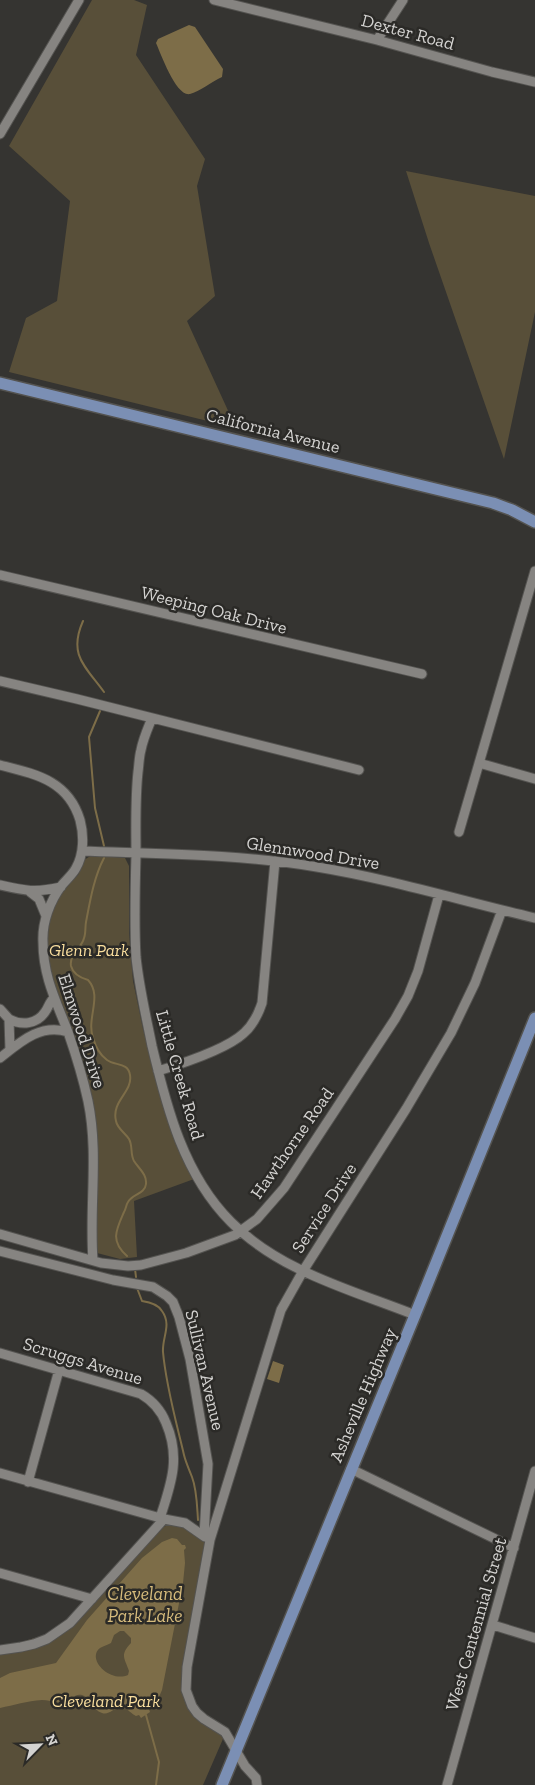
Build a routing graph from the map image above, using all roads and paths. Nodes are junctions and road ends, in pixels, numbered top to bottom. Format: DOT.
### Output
graph roads {
  1 [pos="79,0"];
  2 [pos="214,0"];
  3 [pos="403,0"];
  4 [pos="377,40"];
  5 [pos="535,82"];
  6 [pos="0,134"];
  7 [pos="0,383"];
  8 [pos="535,522"];
  9 [pos="535,571"];
  10 [pos="0,575"];
  11 [pos="422,674"];
  12 [pos="0,681"];
  13 [pos="152,718"];
  14 [pos="479,763"];
  15 [pos="0,765"];
  16 [pos="359,770"];
  17 [pos="535,779"];
  18 [pos="459,832"];
  19 [pos="82,851"];
  20 [pos="136,853"];
  21 [pos="275,861"];
  22 [pos="0,885"];
  23 [pos="61,887"];
  24 [pos="30,892"];
  25 [pos="439,895"];
  26 [pos="502,910"];
  27 [pos="46,916"];
  28 [pos="535,918"];
  29 [pos="54,998"];
  30 [pos="0,1010"];
  31 [pos="535,1018"];
  32 [pos="9,1019"];
  33 [pos="68,1032"];
  34 [pos="10,1050"];
  35 [pos="0,1058"];
  36 [pos="158,1071"];
  37 [pos="241,1232"];
  38 [pos="0,1234"];
  39 [pos="0,1251"];
  40 [pos="93,1260"];
  41 [pos="303,1271"];
  42 [pos="415,1315"];
  43 [pos="0,1353"];
  44 [pos="59,1370"];
  45 [pos="351,1469"];
  46 [pos="535,1471"];
  47 [pos="0,1473"];
  48 [pos="28,1482"];
  49 [pos="162,1518"];
  50 [pos="207,1538"];
  51 [pos="514,1548"];
  52 [pos="0,1573"];
  53 [pos="92,1599"];
  54 [pos="493,1625"];
  55 [pos="535,1638"];
  56 [pos="0,1650"];
  57 [pos="236,1750"];
  58 [pos="222,1785"];
  59 [pos="257,1785"];
  60 [pos="447,1785"];
  1 -- 6 [label="street"];
  2 -- 4 [label="street, Dexter Road"];
  3 -- 4 [label="street"];
  4 -- 5 [label="street, Dexter Road"];
  7 -- 8 [label="main road, California Avenue"];
  9 -- 14 [label="street"];
  10 -- 11 [label="street, Weeping Oak Drive"];
  12 -- 13 [label="street"];
  13 -- 16 [label="street"];
  13 -- 20 [label="street, Little Creek Road"];
  14 -- 17 [label="street"];
  14 -- 18 [label="street"];
  15 -- 19 [label="street"];
  19 -- 20 [label="street, Glennwood Drive"];
  19 -- 23 [label="street, Elmwood Drive"];
  20 -- 21 [label="street, Glennwood Drive"];
  20 -- 36 [label="street, Little Creek Road"];
  21 -- 25 [label="street, Glennwood Drive"];
  21 -- 36 [label="street"];
  22 -- 24 [label="street"];
  23 -- 24 [label="street"];
  23 -- 27 [label="street, Elmwood Drive"];
  24 -- 27 [label="street"];
  25 -- 26 [label="street, Glennwood Drive"];
  25 -- 37 [label="street, Hawthorne Road"];
  26 -- 28 [label="street, Glennwood Drive"];
  26 -- 41 [label="street, Service Drive"];
  27 -- 29 [label="street, Elmwood Drive"];
  29 -- 32 [label="street"];
  29 -- 33 [label="street, Elmwood Drive"];
  30 -- 32 [label="street"];
  31 -- 42 [label="main road, Asheville Highway"];
  32 -- 34 [label="street"];
  33 -- 34 [label="street"];
  33 -- 40 [label="street, Elmwood Drive"];
  34 -- 35 [label="street"];
  36 -- 37 [label="street, Little Creek Road"];
  37 -- 40 [label="street, Hawthorne Road"];
  37 -- 41 [label="street, Little Creek Road"];
  38 -- 40 [label="street, Hawthorne Road"];
  39 -- 50 [label="street, Sullivan Avenue"];
  41 -- 42 [label="street, Little Creek Road"];
  41 -- 50 [label="street, Service Drive"];
  42 -- 45 [label="main road, Asheville Highway"];
  43 -- 44 [label="street, Scruggs Avenue"];
  44 -- 48 [label="street"];
  44 -- 49 [label="street, Scruggs Avenue"];
  45 -- 51 [label="street"];
  45 -- 57 [label="main road, Asheville Highway"];
  46 -- 51 [label="street, West Centennial Street"];
  47 -- 48 [label="street"];
  48 -- 49 [label="street"];
  49 -- 50 [label="street"];
  49 -- 53 [label="street"];
  50 -- 57 [label="street"];
  51 -- 54 [label="street, West Centennial Street"];
  52 -- 53 [label="street"];
  53 -- 56 [label="street"];
  54 -- 55 [label="street"];
  54 -- 60 [label="street, West Centennial Street"];
  57 -- 58 [label="main road, Asheville Highway"];
  57 -- 59 [label="street"];
}
